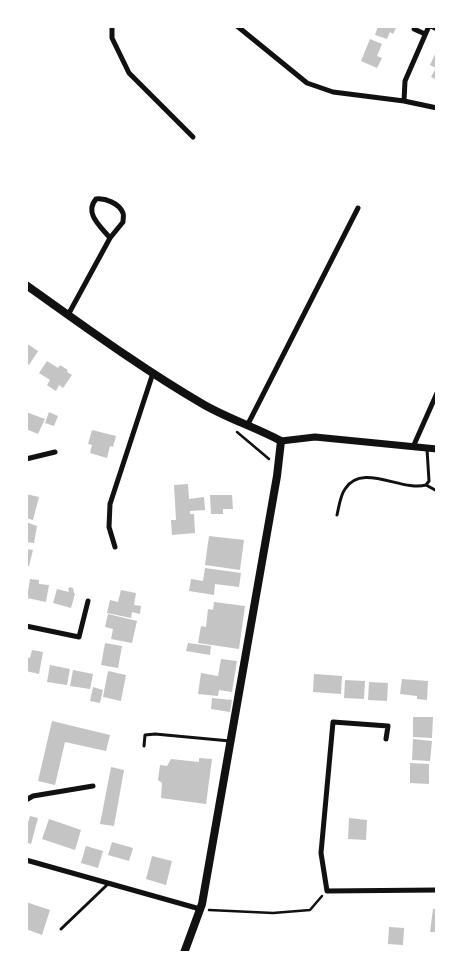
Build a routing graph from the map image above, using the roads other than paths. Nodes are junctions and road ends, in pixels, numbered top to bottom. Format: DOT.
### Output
graph roads {
  1 [pos="112,26"];
  2 [pos="237,26"];
  3 [pos="415,26"];
  4 [pos="430,26"];
  5 [pos="437,30"];
  6 [pos="425,34"];
  7 [pos="404,101"];
  8 [pos="437,108"];
  9 [pos="193,137"];
  10 [pos="358,208"];
  11 [pos="110,238"];
  12 [pos="26,286"];
  13 [pos="68,315"];
  14 [pos="153,373"];
  15 [pos="437,393"];
  16 [pos="248,424"];
  17 [pos="281,441"];
  18 [pos="413,447"];
  19 [pos="427,448"];
  20 [pos="437,449"];
  21 [pos="55,452"];
  22 [pos="26,459"];
  23 [pos="426,485"];
  24 [pos="437,492"];
  25 [pos="337,515"];
  26 [pos="114,548"];
  27 [pos="88,601"];
  28 [pos="26,626"];
  29 [pos="386,739"];
  30 [pos="231,741"];
  31 [pos="144,746"];
  32 [pos="93,786"];
  33 [pos="26,800"];
  34 [pos="26,860"];
  35 [pos="108,883"];
  36 [pos="437,890"];
  37 [pos="200,909"];
  38 [pos="61,929"];
  39 [pos="184,953"];
  1 -- 9 [label="street"];
  2 -- 7 [label="street"];
  3 -- 6 [label="street"];
  4 -- 5 [label="street"];
  4 -- 6 [label="street"];
  6 -- 7 [label="street"];
  7 -- 8 [label="street"];
  10 -- 16 [label="street"];
  11 -- 11 [label="street"];
  11 -- 13 [label="street"];
  12 -- 13 [label="main road"];
  13 -- 14 [label="main road"];
  14 -- 16 [label="main road"];
  14 -- 26 [label="street"];
  15 -- 18 [label="street"];
  16 -- 17 [label="main road"];
  17 -- 18 [label="street"];
  17 -- 30 [label="main road"];
  18 -- 19 [label="street"];
  19 -- 20 [label="street"];
  19 -- 23 [label="lane"];
  21 -- 22 [label="street"];
  23 -- 24 [label="lane"];
  23 -- 25 [label="lane"];
  27 -- 28 [label="street"];
  29 -- 36 [label="street"];
  30 -- 31 [label="lane"];
  30 -- 37 [label="main road"];
  32 -- 33 [label="street"];
  34 -- 35 [label="street"];
  35 -- 37 [label="street"];
  35 -- 38 [label="lane"];
  37 -- 39 [label="main road"];
}
